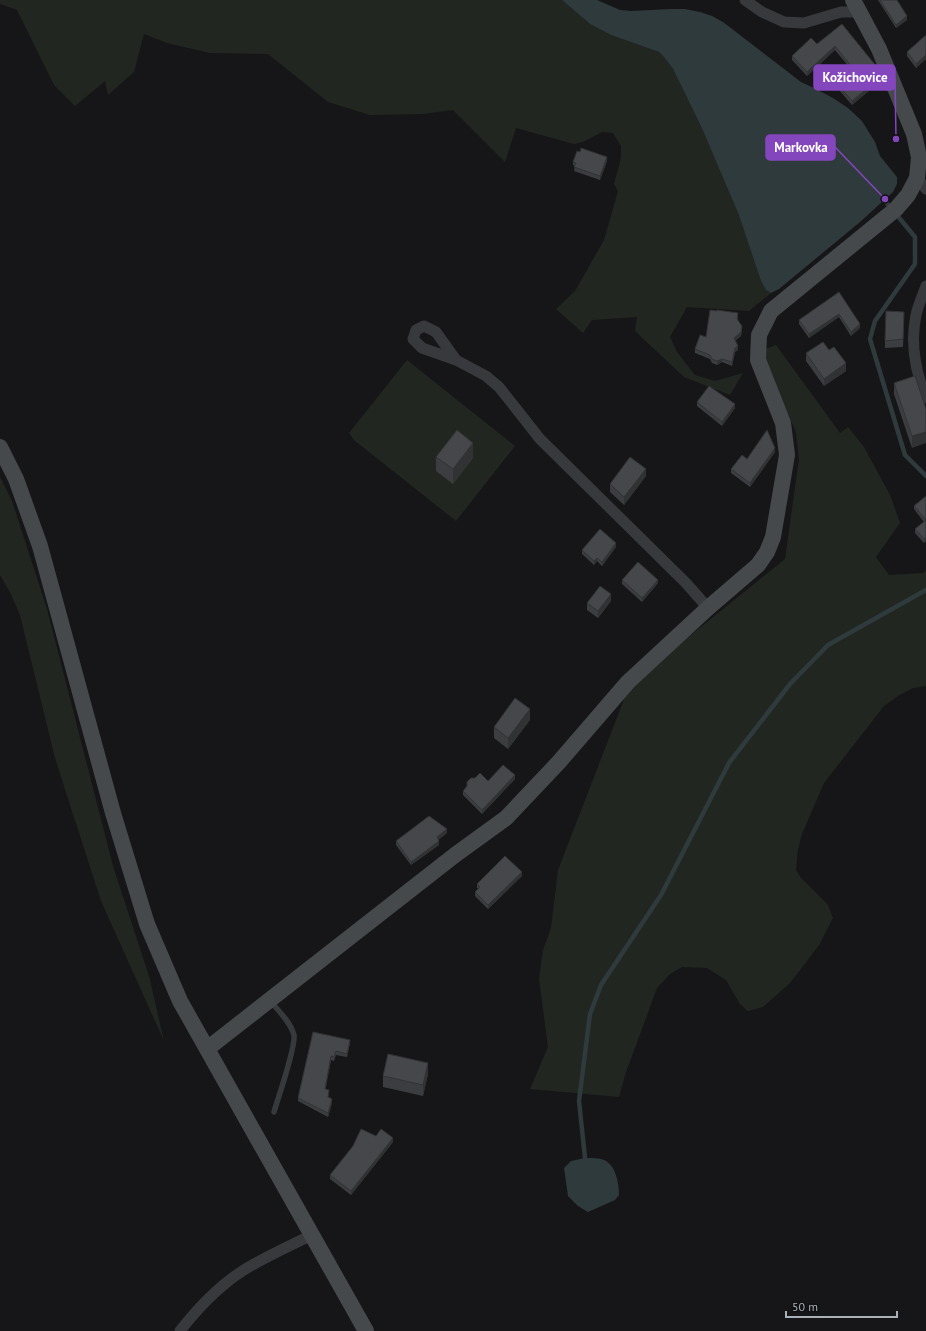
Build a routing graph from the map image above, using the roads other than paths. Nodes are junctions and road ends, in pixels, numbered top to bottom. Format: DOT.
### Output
graph roads {
  1 [pos="745,0"];
  2 [pos="856,6"];
  3 [pos="922,183"];
  4 [pos="926,286"];
  5 [pos="456,360"];
  6 [pos="926,398"];
  7 [pos="0,447"];
  8 [pos="708,608"];
  9 [pos="270,1000"];
  10 [pos="207,1049"];
  11 [pos="274,1112"];
  12 [pos="312,1235"];
  13 [pos="180,1331"];
  14 [pos="366,1331"];
  1 -- 2 [label="street"];
  2 -- 3 [label="street"];
  3 -- 8 [label="street"];
  4 -- 6 [label="street"];
  5 -- 8 [label="street"];
  7 -- 10 [label="street"];
  8 -- 9 [label="street"];
  9 -- 10 [label="street"];
  9 -- 11 [label="lane"];
  10 -- 12 [label="street"];
  12 -- 13 [label="street"];
  12 -- 14 [label="street"];
}
